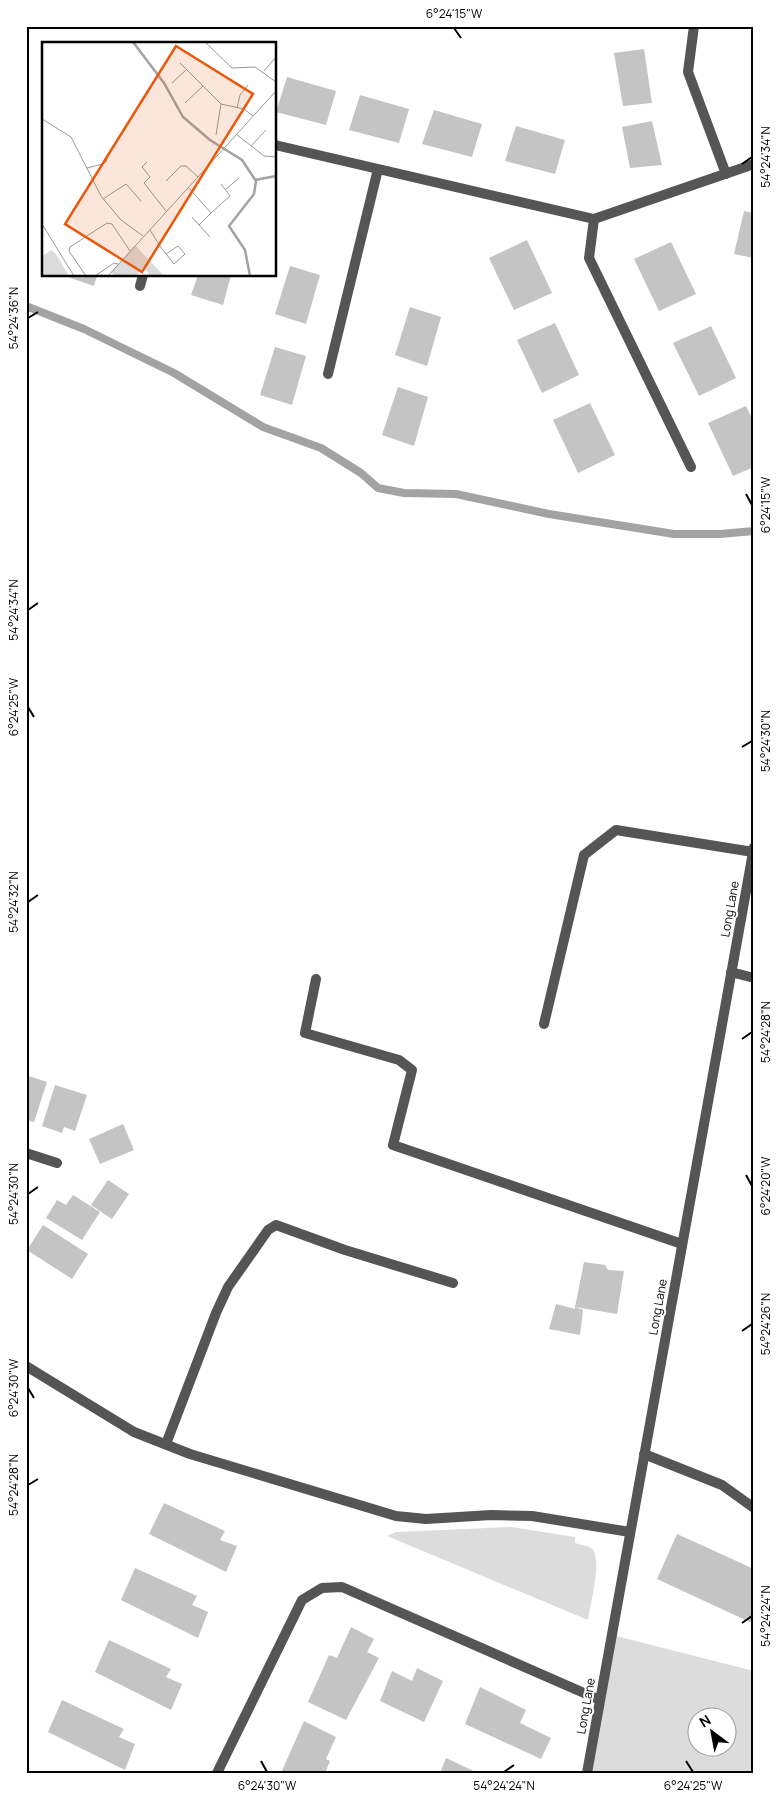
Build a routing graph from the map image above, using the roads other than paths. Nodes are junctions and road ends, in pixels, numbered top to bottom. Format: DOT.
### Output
graph roads {
  1 [pos="694,26"];
  2 [pos="276,145"];
  3 [pos="754,164"];
  4 [pos="378,169"];
  5 [pos="726,174"];
  6 [pos="594,219"];
  7 [pos="143,276"];
  8 [pos="140,286"];
  9 [pos="328,374"];
  10 [pos="691,467"];
  11 [pos="753,849"];
  12 [pos="731,972"];
  13 [pos="754,978"];
  14 [pos="316,979"];
  15 [pos="544,1024"];
  16 [pos="26,1154"];
  17 [pos="57,1163"];
  18 [pos="682,1244"];
  19 [pos="453,1283"];
  20 [pos="26,1366"];
  21 [pos="166,1444"];
  22 [pos="644,1454"];
  23 [pos="754,1508"];
  24 [pos="630,1532"];
  25 [pos="600,1700"];
  26 [pos="217,1773"];
  27 [pos="587,1773"];
  1 -- 5 [label="street"];
  2 -- 4 [label="street"];
  3 -- 5 [label="street"];
  4 -- 6 [label="street"];
  4 -- 9 [label="street"];
  5 -- 6 [label="street"];
  6 -- 10 [label="street"];
  7 -- 8 [label="street"];
  11 -- 12 [label="street, Long Lane"];
  11 -- 15 [label="street"];
  12 -- 13 [label="street"];
  12 -- 18 [label="street, Long Lane"];
  14 -- 18 [label="street"];
  16 -- 17 [label="street"];
  18 -- 22 [label="street, Long Lane"];
  19 -- 21 [label="street"];
  20 -- 21 [label="street"];
  21 -- 24 [label="street"];
  22 -- 23 [label="street"];
  22 -- 24 [label="street, Long Lane"];
  24 -- 25 [label="street, Long Lane"];
  25 -- 26 [label="street"];
  25 -- 27 [label="street, Long Lane"];
}
